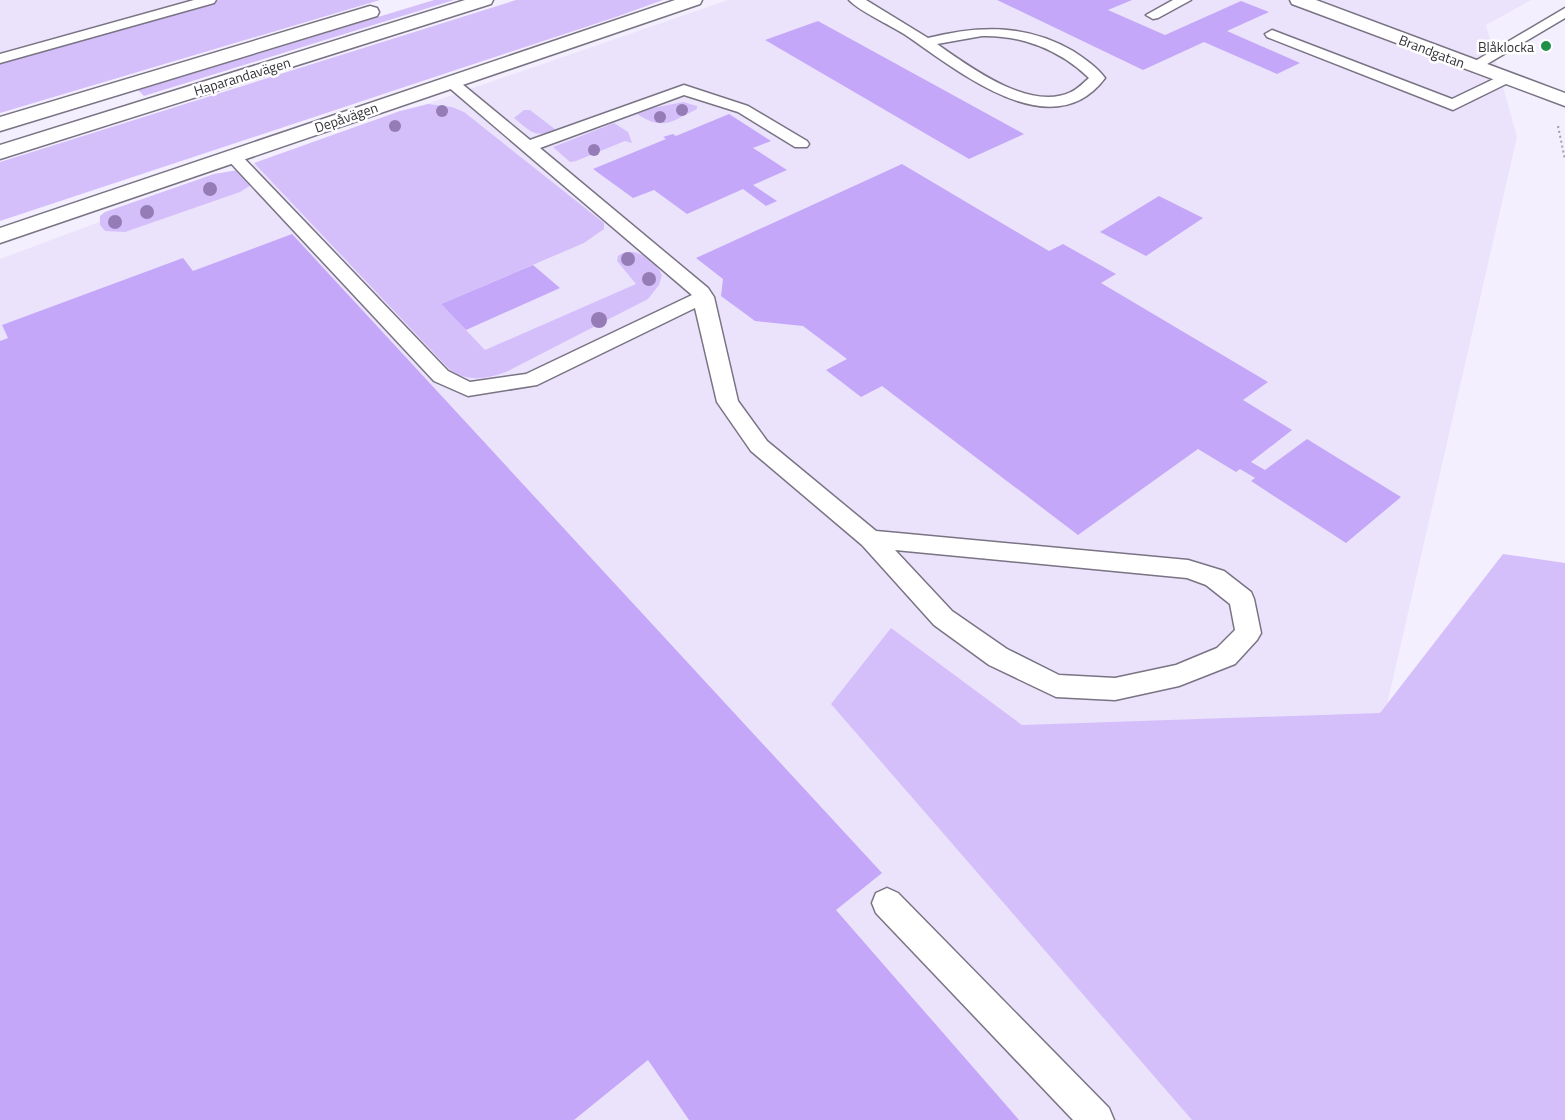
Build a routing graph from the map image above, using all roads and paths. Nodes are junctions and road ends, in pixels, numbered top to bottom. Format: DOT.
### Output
graph roads {
  1 [pos="209,0"];
  2 [pos="484,0"];
  3 [pos="693,0"];
  4 [pos="856,0"];
  5 [pos="1184,0"];
  6 [pos="1299,0"];
  7 [pos="386,7"];
  8 [pos="1565,12"];
  9 [pos="1153,15"];
  10 [pos="1272,34"];
  11 [pos="926,43"];
  12 [pos="0,59"];
  13 [pos="1472,67"];
  14 [pos="1505,79"];
  15 [pos="451,82"];
  16 [pos="1565,100"];
  17 [pos="0,124"];
  18 [pos="801,144"];
  19 [pos="530,146"];
  20 [pos="0,152"];
  21 [pos="232,155"];
  22 [pos="0,236"];
  23 [pos="704,297"];
  24 [pos="870,539"];
  25 [pos="887,903"];
  26 [pos="1097,1120"];
  1 -- 12 [label="lane"];
  2 -- 20 [label="street, Haparandavägen"];
  3 -- 15 [label="street, Depåvägen"];
  4 -- 11 [label="lane"];
  5 -- 9 [label="lane"];
  6 -- 13 [label="street, Brandgatan"];
  7 -- 17 [label="street, Haparandavägen"];
  8 -- 13 [label="lane"];
  10 -- 14 [label="lane"];
  11 -- 11 [label="lane"];
  13 -- 14 [label="street, Brandgatan"];
  14 -- 16 [label="street, Brandgatan"];
  15 -- 19 [label="lane"];
  15 -- 21 [label="street, Depåvägen"];
  18 -- 19 [label="lane"];
  19 -- 23 [label="lane"];
  21 -- 22 [label="street, Depåvägen"];
  21 -- 23 [label="lane"];
  23 -- 24 [label="lane"];
  24 -- 24 [label="lane"];
  25 -- 26 [label="lane"];
}
